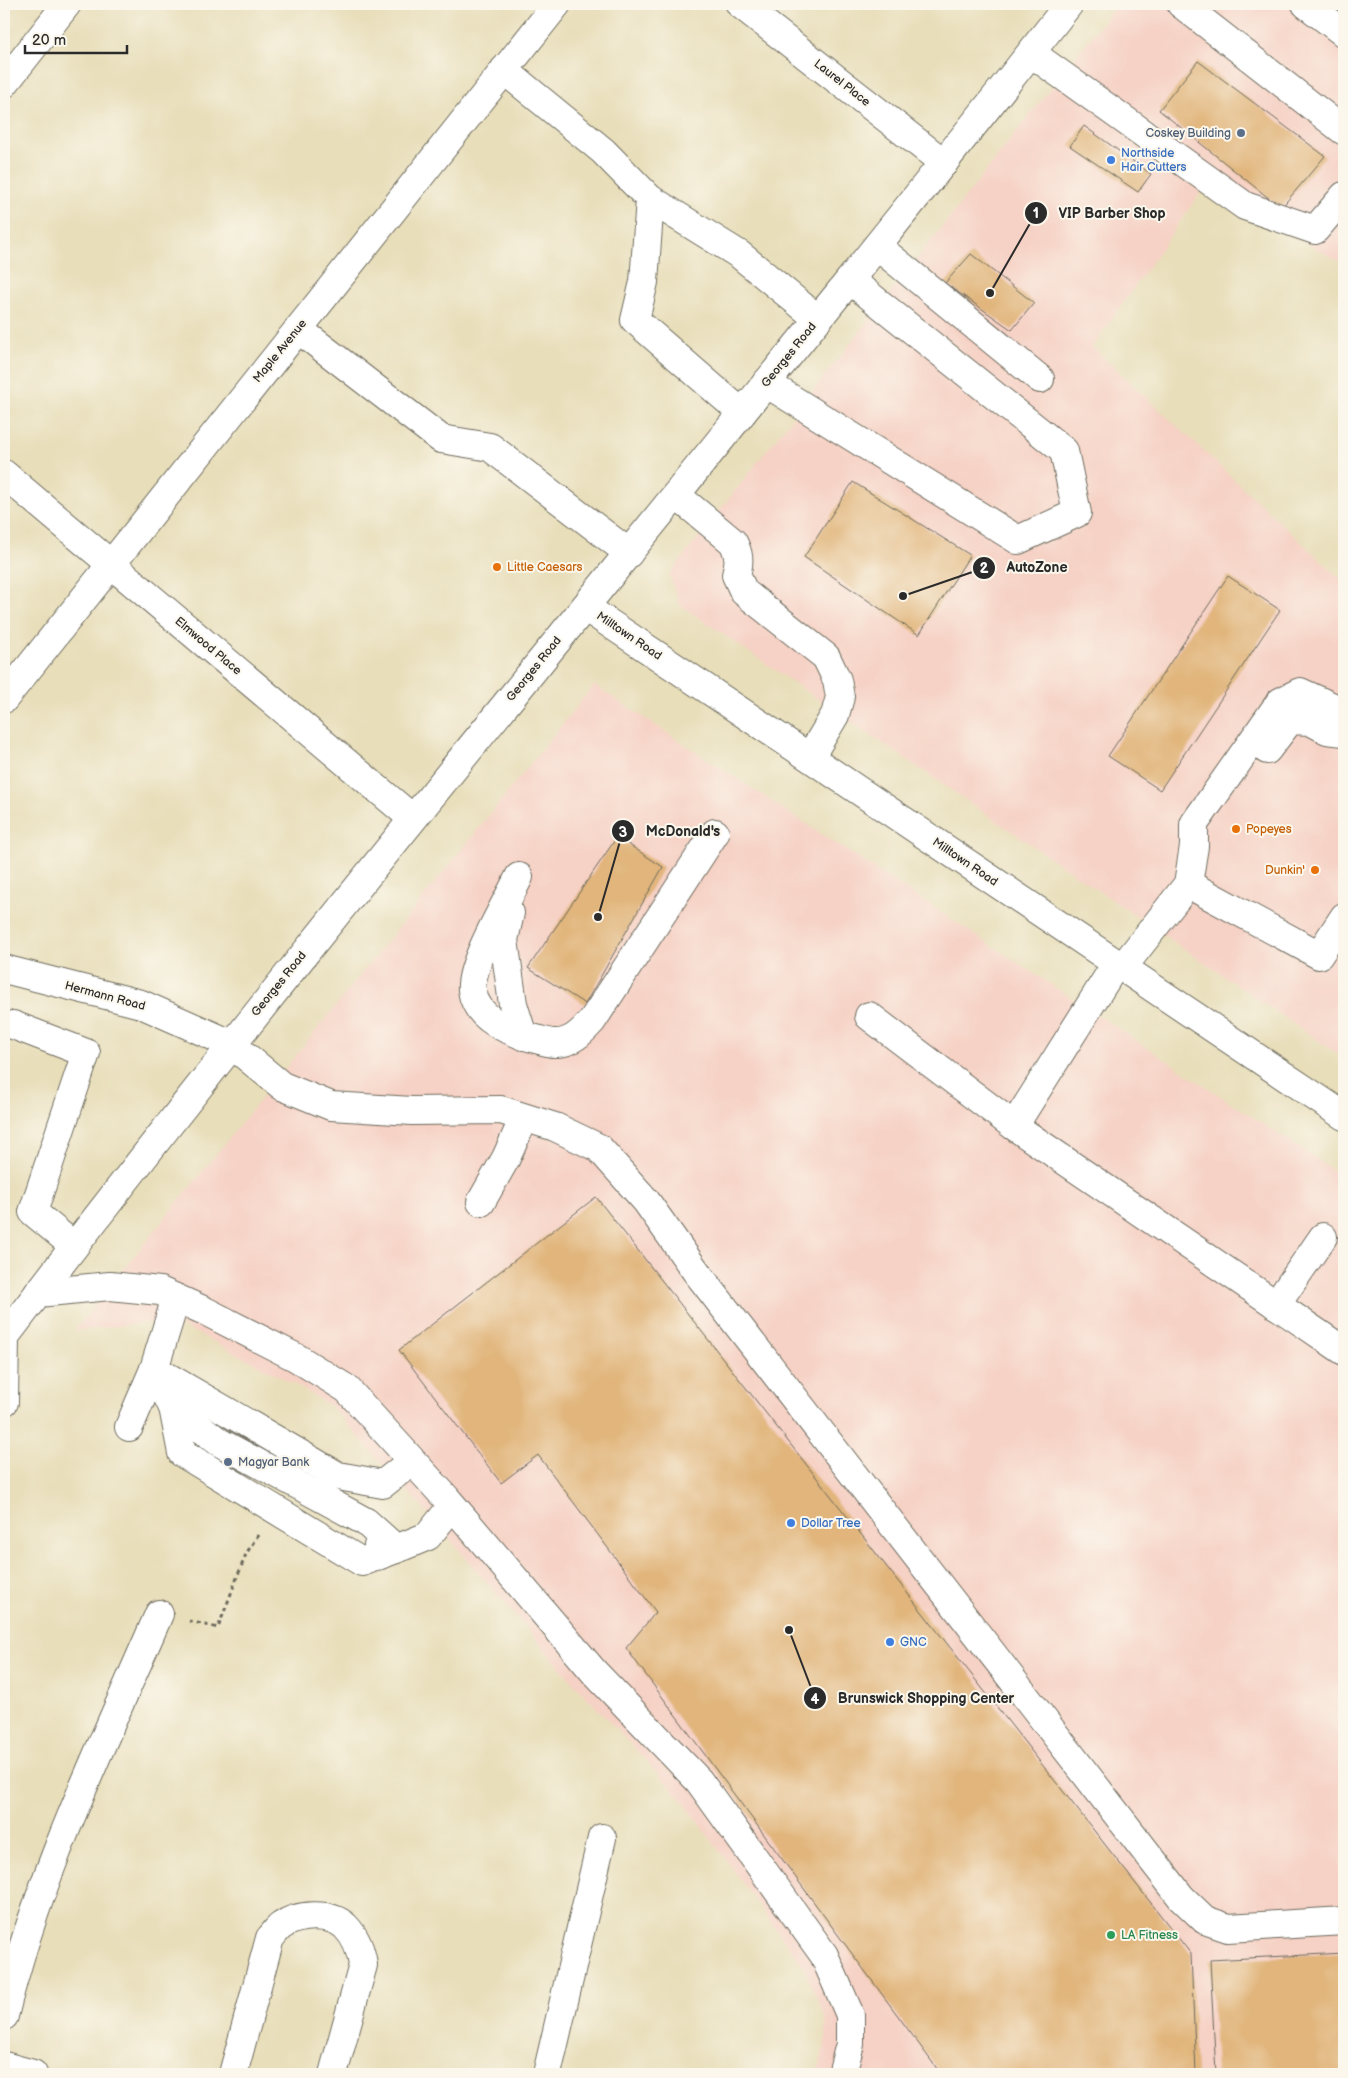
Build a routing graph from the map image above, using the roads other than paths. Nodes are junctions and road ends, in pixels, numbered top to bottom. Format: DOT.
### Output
graph roads {
  1 [pos="67,4"];
  2 [pos="557,4"];
  3 [pos="740,4"];
  4 [pos="1070,4"];
  5 [pos="1181,4"];
  6 [pos="1306,4"];
  7 [pos="1344,33"];
  8 [pos="1031,52"];
  9 [pos="504,70"];
  10 [pos="4,84"];
  11 [pos="1344,131"];
  12 [pos="944,163"];
  13 [pos="1344,196"];
  14 [pos="650,199"];
  15 [pos="877,246"];
  16 [pos="850,280"];
  17 [pos="818,319"];
  18 [pos="298,329"];
  19 [pos="1040,379"];
  20 [pos="766,383"];
  21 [pos="742,414"];
  22 [pos="4,474"];
  23 [pos="676,495"];
  24 [pos="630,553"];
  25 [pos="110,564"];
  26 [pos="585,607"];
  27 [pos="4,699"];
  28 [pos="1344,712"];
  29 [pos="1344,732"];
  30 [pos="810,757"];
  31 [pos="412,818"];
  32 [pos="715,833"];
  33 [pos="1194,846"];
  34 [pos="1188,884"];
  35 [pos="1344,917"];
  36 [pos="1119,966"];
  37 [pos="4,969"];
  38 [pos="869,1016"];
  39 [pos="13,1025"];
  40 [pos="523,1036"];
  41 [pos="231,1044"];
  42 [pos="1344,1116"];
  43 [pos="524,1118"];
  44 [pos="1014,1126"];
  45 [pos="481,1202"];
  46 [pos="1323,1237"];
  47 [pos="74,1246"];
  48 [pos="38,1293"];
  49 [pos="176,1298"];
  50 [pos="1276,1304"];
  51 [pos="8,1324"];
  52 [pos="1344,1351"];
  53 [pos="154,1369"];
  54 [pos="4,1402"];
  55 [pos="129,1427"];
  56 [pos="412,1461"];
  57 [pos="452,1506"];
  58 [pos="159,1614"];
  59 [pos="602,1838"];
  60 [pos="1344,1921"];
  61 [pos="4,2016"];
  62 [pos="4,2066"];
  63 [pos="33,2074"];
  64 [pos="233,2074"];
  65 [pos="333,2074"];
  66 [pos="547,2074"];
  67 [pos="842,2074"];
  1 -- 10 [label="street"];
  2 -- 9 [label="street, Maple Avenue"];
  3 -- 12 [label="street, Laurel Place"];
  4 -- 8 [label="street, Georges Road"];
  5 -- 11 [label="street"];
  6 -- 7 [label="street"];
  8 -- 12 [label="street, Georges Road"];
  8 -- 13 [label="street"];
  9 -- 14 [label="street"];
  9 -- 18 [label="street, Maple Avenue"];
  12 -- 15 [label="street, Georges Road"];
  14 -- 17 [label="street"];
  14 -- 21 [label="street"];
  15 -- 16 [label="street, Georges Road"];
  15 -- 19 [label="street"];
  16 -- 17 [label="street, Georges Road"];
  16 -- 20 [label="street"];
  17 -- 20 [label="street, Georges Road"];
  18 -- 24 [label="street"];
  18 -- 25 [label="street, Maple Avenue"];
  20 -- 21 [label="street, Georges Road"];
  21 -- 23 [label="street, Georges Road"];
  22 -- 25 [label="street, Elmwood Place"];
  23 -- 24 [label="street, Georges Road"];
  23 -- 30 [label="street"];
  24 -- 26 [label="street, Georges Road"];
  25 -- 27 [label="street, Maple Avenue"];
  25 -- 31 [label="street, Elmwood Place"];
  26 -- 30 [label="street, Milltown Road"];
  26 -- 31 [label="street, Georges Road"];
  28 -- 33 [label="street"];
  29 -- 33 [label="street"];
  30 -- 36 [label="street, Milltown Road"];
  31 -- 41 [label="street, Georges Road"];
  32 -- 40 [label="street"];
  33 -- 34 [label="street"];
  34 -- 35 [label="street"];
  34 -- 36 [label="street"];
  36 -- 42 [label="street, Milltown Road"];
  36 -- 44 [label="street"];
  37 -- 41 [label="street, Hermann Road"];
  38 -- 44 [label="street"];
  39 -- 47 [label="street"];
  40 -- 40 [label="street"];
  41 -- 43 [label="street, Hermann Road"];
  41 -- 47 [label="street, Georges Road"];
  43 -- 45 [label="street"];
  43 -- 60 [label="street, Hermann Road"];
  44 -- 50 [label="street"];
  46 -- 50 [label="street"];
  47 -- 48 [label="street, Georges Road"];
  48 -- 49 [label="street"];
  48 -- 51 [label="street, Georges Road"];
  49 -- 53 [label="street"];
  49 -- 56 [label="street"];
  50 -- 52 [label="street"];
  51 -- 54 [label="street"];
  53 -- 55 [label="street"];
  53 -- 56 [label="street"];
  53 -- 57 [label="street"];
  56 -- 57 [label="street"];
  57 -- 67 [label="street"];
  58 -- 61 [label="street"];
  59 -- 66 [label="street"];
  62 -- 63 [label="street"];
  64 -- 65 [label="street"];
}
